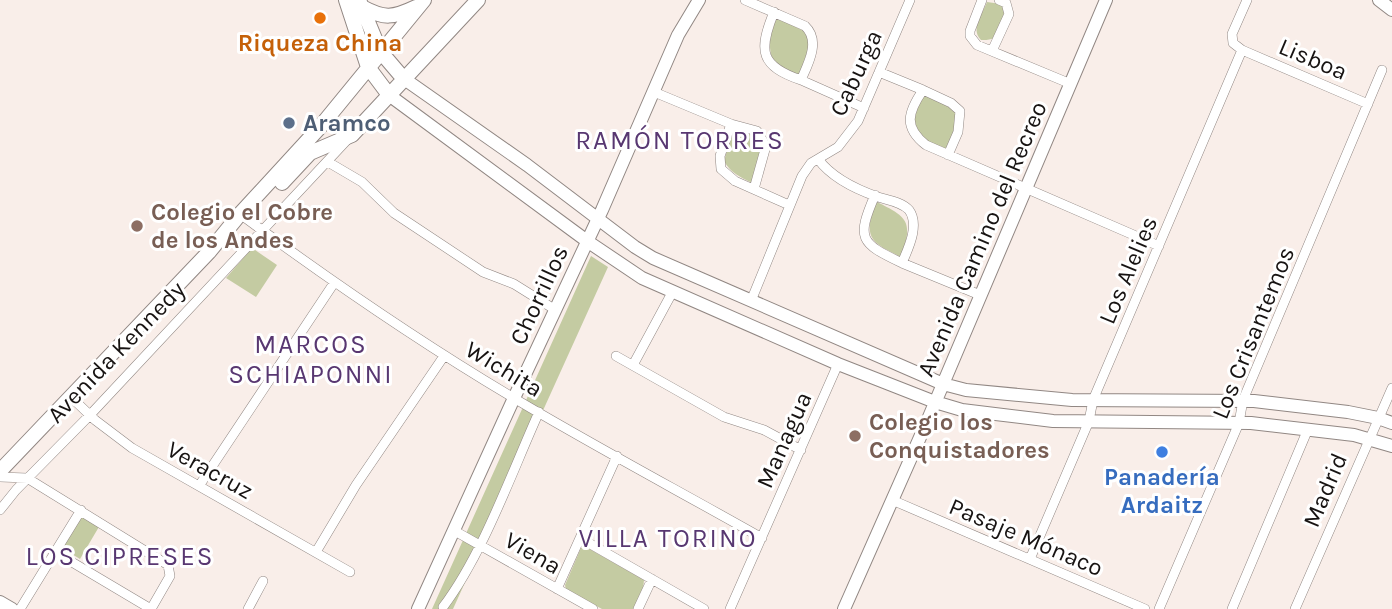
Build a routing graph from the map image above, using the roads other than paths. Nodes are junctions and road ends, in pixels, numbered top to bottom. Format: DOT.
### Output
graph roads {
  1 [pos="346,0"];
  2 [pos="478,0"];
  3 [pos="699,0"];
  4 [pos="746,0"];
  5 [pos="910,0"];
  6 [pos="982,0"];
  7 [pos="999,0"];
  8 [pos="1106,0"];
  9 [pos="1247,0"];
  10 [pos="1379,0"];
  11 [pos="422,2"];
  12 [pos="360,3"];
  13 [pos="1392,10"];
  14 [pos="774,12"];
  15 [pos="1242,50"];
  16 [pos="380,51"];
  17 [pos="992,51"];
  18 [pos="368,67"];
  19 [pos="1382,70"];
  20 [pos="878,72"];
  21 [pos="403,78"];
  22 [pos="801,80"];
  23 [pos="1071,84"];
  24 [pos="923,90"];
  25 [pos="654,92"];
  26 [pos="389,94"];
  27 [pos="1368,104"];
  28 [pos="863,108"];
  29 [pos="467,123"];
  30 [pos="731,124"];
  31 [pos="352,135"];
  32 [pos="453,142"];
  33 [pos="948,155"];
  34 [pos="818,159"];
  35 [pos="328,162"];
  36 [pos="754,189"];
  37 [pos="1026,189"];
  38 [pos="875,195"];
  39 [pos="789,205"];
  40 [pos="244,216"];
  41 [pos="598,219"];
  42 [pos="262,231"];
  43 [pos="587,241"];
  44 [pos="1159,246"];
  45 [pos="902,263"];
  46 [pos="334,283"];
  47 [pos="673,292"];
  48 [pos="980,295"];
  49 [pos="751,300"];
  50 [pos="555,309"];
  51 [pos="444,356"];
  52 [pos="616,356"];
  53 [pos="838,364"];
  54 [pos="633,365"];
  55 [pos="943,384"];
  56 [pos="1392,388"];
  57 [pos="71,397"];
  58 [pos="514,398"];
  59 [pos="1093,400"];
  60 [pos="1243,400"];
  61 [pos="935,402"];
  62 [pos="539,412"];
  63 [pos="89,416"];
  64 [pos="1378,418"];
  65 [pos="1089,421"];
  66 [pos="1238,423"];
  67 [pos="1392,423"];
  68 [pos="1308,429"];
  69 [pos="1368,438"];
  70 [pos="1392,446"];
  71 [pos="801,450"];
  72 [pos="617,456"];
  73 [pos="0,471"];
  74 [pos="0,477"];
  75 [pos="27,478"];
  76 [pos="200,486"];
  77 [pos="892,500"];
  78 [pos="0,510"];
  79 [pos="81,510"];
  80 [pos="453,530"];
  81 [pos="580,538"];
  82 [pos="762,538"];
  83 [pos="479,545"];
  84 [pos="55,552"];
  85 [pos="316,552"];
  86 [pos="1030,559"];
  87 [pos="350,572"];
  88 [pos="652,579"];
  89 [pos="263,581"];
  90 [pos="557,589"];
  91 [pos="0,602"];
  92 [pos="443,607"];
  93 [pos="12,609"];
  94 [pos="20,609"];
  95 [pos="151,609"];
  96 [pos="248,609"];
  97 [pos="418,609"];
  98 [pos="593,609"];
  99 [pos="638,609"];
  100 [pos="704,609"];
  101 [pos="730,609"];
  102 [pos="844,609"];
  103 [pos="1145,609"];
  104 [pos="1159,609"];
  105 [pos="1232,609"];
  106 [pos="1295,609"];
  1 -- 18 [label="main road"];
  2 -- 21 [label="main road, Avenida Kennedy"];
  3 -- 25 [label="main road, Chorrillos"];
  4 -- 14 [label="street"];
  5 -- 20 [label="street, Caburga"];
  6 -- 17 [label="street"];
  7 -- 17 [label="street"];
  8 -- 23 [label="main road, Avenida Camino del Recreo"];
  9 -- 15 [label="street"];
  10 -- 13 [label="main road"];
  11 -- 12 [label="main road"];
  11 -- 16 [label="main road, Avenida Kennedy"];
  12 -- 16 [label="main road"];
  14 -- 22 [label="street"];
  14 -- 22 [label="street"];
  15 -- 27 [label="street, Lisboa"];
  15 -- 44 [label="street, Los Alelies"];
  16 -- 18 [label="main road, Avenida Kennedy"];
  16 -- 21 [label="main road"];
  17 -- 23 [label="street"];
  18 -- 26 [label="main road"];
  18 -- 40 [label="main road, Avenida Kennedy"];
  19 -- 27 [label="street, Los Crisantemos"];
  20 -- 24 [label="street"];
  20 -- 28 [label="street, Caburga"];
  21 -- 26 [label="main road, Avenida Kennedy"];
  21 -- 29 [label="main road"];
  22 -- 28 [label="street"];
  23 -- 37 [label="main road, Avenida Camino del Recreo"];
  24 -- 33 [label="street"];
  24 -- 33 [label="street"];
  25 -- 30 [label="street"];
  25 -- 41 [label="main road, Chorrillos"];
  26 -- 31 [label="main road, Avenida Kennedy"];
  26 -- 32 [label="main road"];
  27 -- 60 [label="street, Los Crisantemos"];
  28 -- 34 [label="street, Caburga"];
  29 -- 32 [label="main road"];
  29 -- 41 [label="main road"];
  30 -- 36 [label="street"];
  30 -- 36 [label="street"];
  31 -- 35 [label="street, Avenida Kennedy"];
  31 -- 40 [label="main road, Avenida Kennedy"];
  32 -- 43 [label="main road"];
  33 -- 37 [label="street"];
  34 -- 38 [label="street"];
  34 -- 39 [label="street, Caburga"];
  35 -- 42 [label="street, Avenida Kennedy"];
  35 -- 50 [label="street"];
  36 -- 39 [label="street"];
  37 -- 44 [label="street"];
  37 -- 48 [label="main road, Avenida Camino del Recreo"];
  38 -- 45 [label="street"];
  38 -- 45 [label="street"];
  39 -- 49 [label="street, Caburga"];
  40 -- 42 [label="street, Wichita"];
  40 -- 57 [label="main road, Avenida Kennedy"];
  41 -- 43 [label="main road, Chorrillos"];
  41 -- 49 [label="main road"];
  42 -- 46 [label="street, Wichita"];
  42 -- 63 [label="street, Avenida Kennedy"];
  43 -- 47 [label="main road"];
  43 -- 50 [label="main road, Chorrillos"];
  44 -- 59 [label="street, Los Alelies"];
  45 -- 48 [label="street"];
  46 -- 51 [label="street, Wichita"];
  46 -- 76 [label="street"];
  47 -- 53 [label="main road"];
  47 -- 54 [label="street"];
  48 -- 55 [label="main road, Avenida Camino del Recreo"];
  49 -- 55 [label="main road"];
  50 -- 58 [label="main road, Chorrillos"];
  51 -- 58 [label="street, Wichita"];
  51 -- 85 [label="street"];
  52 -- 54 [label="street"];
  53 -- 61 [label="main road"];
  53 -- 71 [label="street, Managua"];
  54 -- 71 [label="street"];
  55 -- 59 [label="main road"];
  55 -- 61 [label="main road, Avenida Camino del Recreo"];
  56 -- 64 [label="street, Madrid"];
  57 -- 63 [label="street, Veracruz"];
  57 -- 73 [label="main road, Avenida Kennedy"];
  58 -- 62 [label="street, Wichita"];
  58 -- 80 [label="main road, Chorrillos"];
  59 -- 60 [label="main road"];
  59 -- 65 [label="street, Los Alelies"];
  60 -- 64 [label="main road"];
  60 -- 66 [label="street, Los Crisantemos"];
  61 -- 65 [label="main road"];
  61 -- 77 [label="main road, Avenida Camino del Recreo"];
  62 -- 72 [label="street, Wichita"];
  62 -- 83 [label="street"];
  63 -- 75 [label="street, Avenida Kennedy"];
  63 -- 76 [label="street, Veracruz"];
  64 -- 67 [label="main road"];
  64 -- 69 [label="street, Madrid"];
  65 -- 66 [label="main road"];
  65 -- 86 [label="street, Los Alelies"];
  66 -- 68 [label="main road"];
  66 -- 104 [label="street, Los Crisantemos"];
  68 -- 69 [label="main road"];
  68 -- 105 [label="street"];
  69 -- 70 [label="main road"];
  69 -- 106 [label="street, Madrid"];
  71 -- 82 [label="street, Managua"];
  72 -- 81 [label="street"];
  72 -- 82 [label="street, Wichita"];
  74 -- 75 [label="street"];
  75 -- 78 [label="street, Avenida Kennedy"];
  75 -- 79 [label="street"];
  76 -- 85 [label="street, Veracruz"];
  77 -- 86 [label="street, Pasaje Mónaco"];
  77 -- 102 [label="main road, Avenida Camino del Recreo"];
  79 -- 84 [label="street"];
  79 -- 95 [label="street"];
  80 -- 83 [label="street, Viena"];
  80 -- 97 [label="main road, Chorrillos"];
  81 -- 88 [label="street, Viena"];
  81 -- 90 [label="street"];
  82 -- 101 [label="street, Managua"];
  83 -- 90 [label="street, Viena"];
  83 -- 92 [label="street"];
  84 -- 94 [label="street"];
  84 -- 95 [label="street"];
  85 -- 87 [label="street, Veracruz"];
  86 -- 103 [label="street, Pasaje Mónaco"];
  88 -- 99 [label="street"];
  88 -- 100 [label="street, Viena"];
  89 -- 96 [label="street"];
  90 -- 98 [label="street, Viena"];
  91 -- 93 [label="main road"];
}
